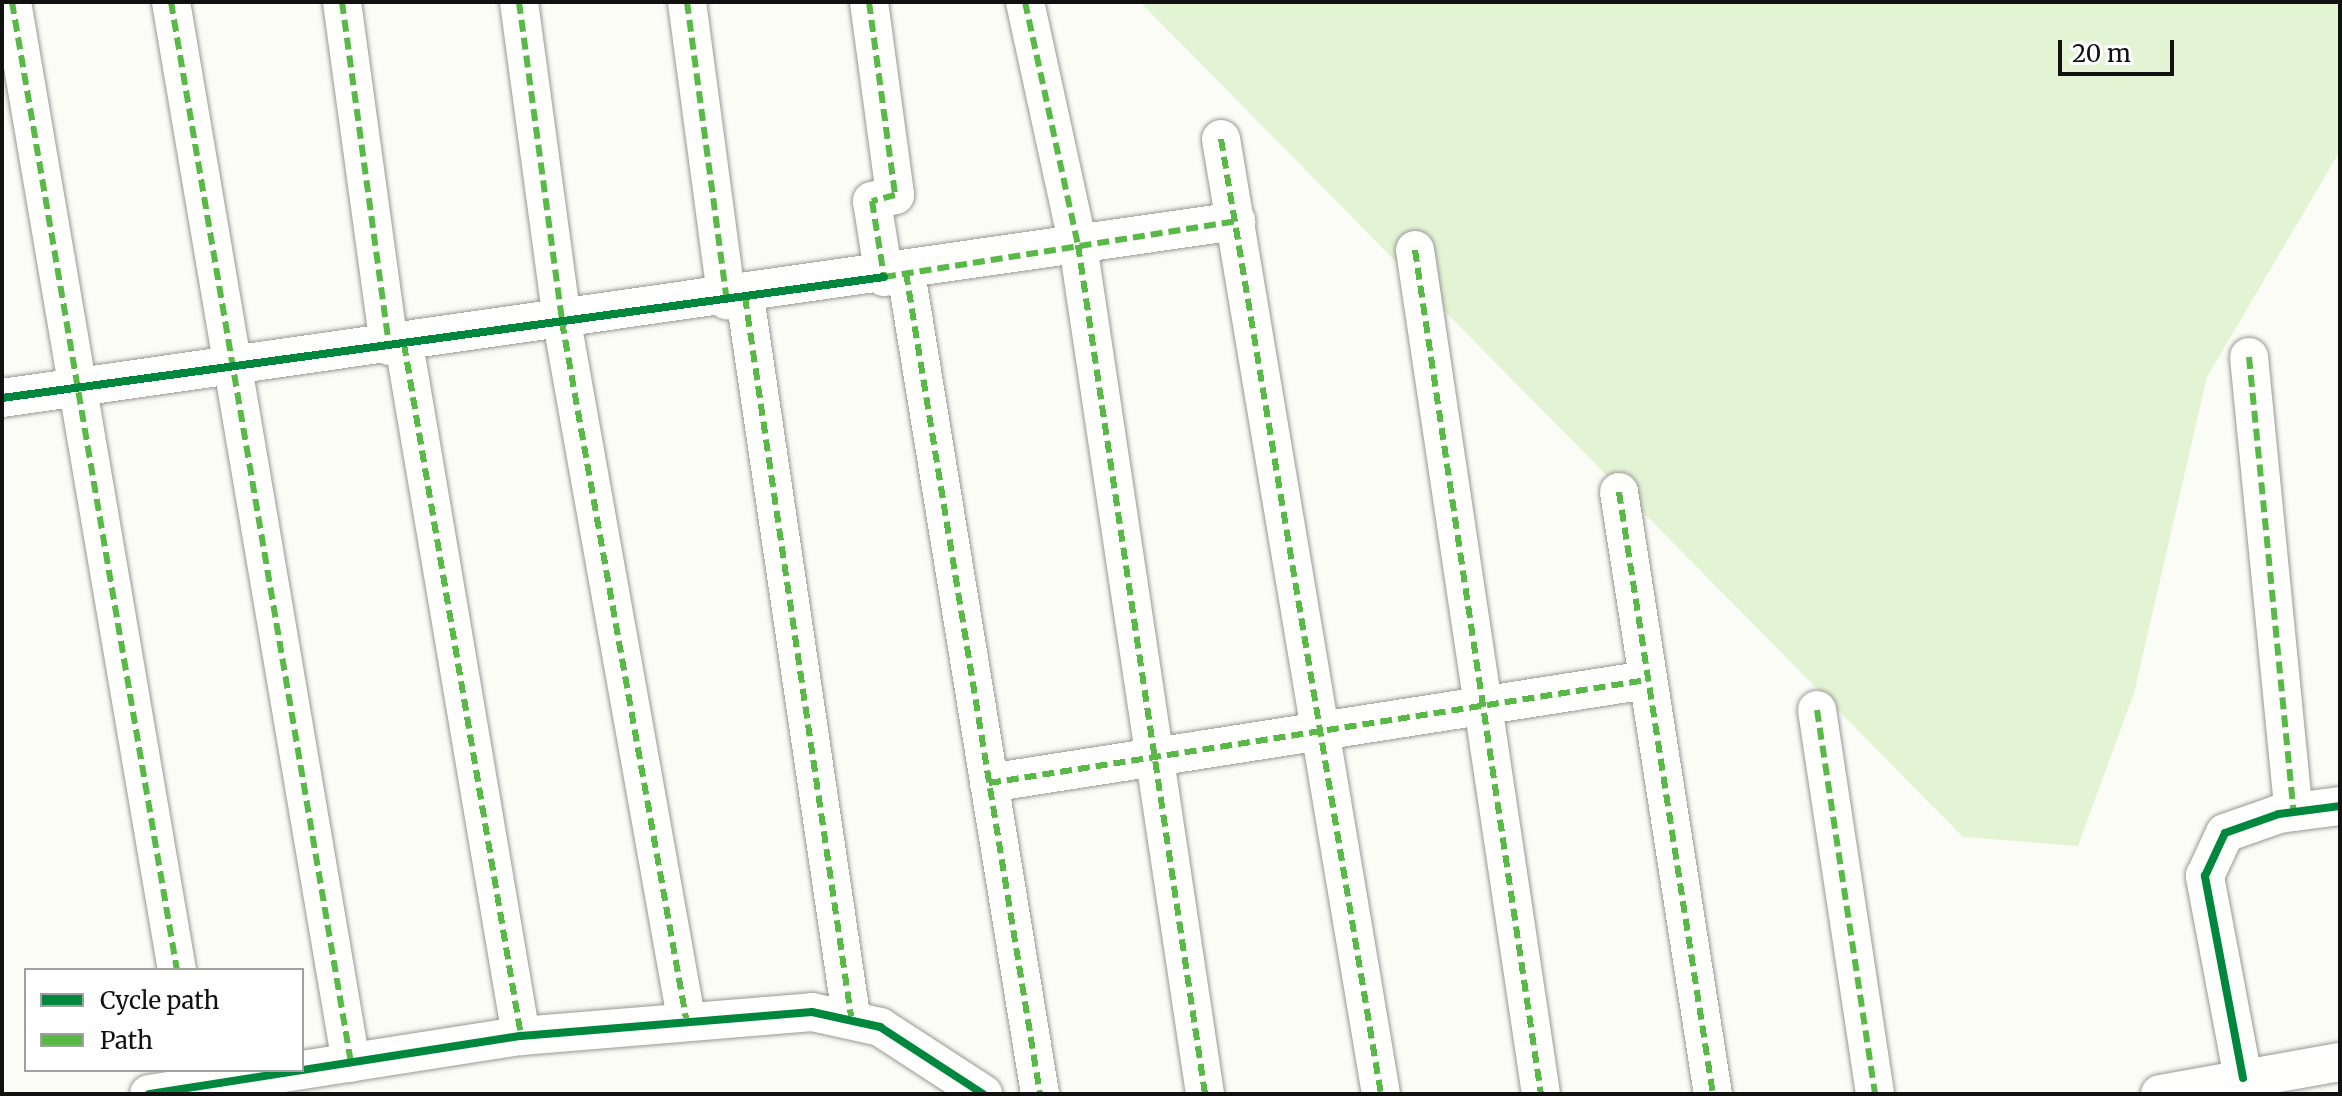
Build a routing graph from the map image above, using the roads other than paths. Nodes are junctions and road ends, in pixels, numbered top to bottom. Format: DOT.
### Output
graph roads {
  1 [pos="12,2"];
  2 [pos="171,2"];
  3 [pos="342,2"];
  4 [pos="519,2"];
  5 [pos="687,2"];
  6 [pos="869,2"];
  7 [pos="1025,2"];
  8 [pos="1221,139"];
  9 [pos="1236,221"];
  10 [pos="1078,245"];
  11 [pos="1415,250"];
  12 [pos="895,275"];
  13 [pos="736,298"];
  14 [pos="562,322"];
  15 [pos="396,345"];
  16 [pos="2249,357"];
  17 [pos="231,367"];
  18 [pos="77,388"];
  19 [pos="2,398"];
  20 [pos="1619,492"];
  21 [pos="1647,680"];
  22 [pos="1481,706"];
  23 [pos="1817,710"];
  24 [pos="1320,732"];
  25 [pos="1153,758"];
  26 [pos="989,783"];
  27 [pos="2340,806"];
  28 [pos="2294,812"];
  29 [pos="177,968"];
  30 [pos="851,1016"];
  31 [pos="686,1018"];
  32 [pos="521,1036"];
  33 [pos="2340,1062"];
  34 [pos="351,1063"];
  35 [pos="304,1068"];
  36 [pos="264,1072"];
  37 [pos="2243,1078"];
  38 [pos="196,1079"];
  39 [pos="149,1094"];
  40 [pos="983,1094"];
  41 [pos="1040,1094"];
  42 [pos="1205,1094"];
  43 [pos="1381,1094"];
  44 [pos="1541,1094"];
  45 [pos="1713,1094"];
  46 [pos="1875,1094"];
  47 [pos="2160,1094"];
  1 -- 18 [label="street"];
  2 -- 17 [label="street"];
  3 -- 15 [label="street"];
  4 -- 14 [label="street"];
  5 -- 13 [label="street"];
  6 -- 12 [label="street"];
  7 -- 10 [label="street"];
  8 -- 9 [label="street"];
  9 -- 10 [label="street"];
  9 -- 24 [label="street"];
  10 -- 12 [label="street"];
  10 -- 25 [label="street"];
  11 -- 22 [label="street"];
  12 -- 13 [label="street"];
  12 -- 26 [label="street"];
  13 -- 14 [label="street"];
  13 -- 30 [label="street"];
  14 -- 15 [label="street"];
  14 -- 31 [label="street"];
  15 -- 17 [label="street"];
  15 -- 32 [label="street"];
  16 -- 28 [label="street"];
  17 -- 18 [label="street"];
  17 -- 34 [label="street"];
  18 -- 19 [label="street"];
  18 -- 29 [label="street"];
  20 -- 21 [label="street"];
  21 -- 22 [label="street"];
  21 -- 45 [label="street"];
  22 -- 24 [label="street"];
  22 -- 44 [label="street"];
  23 -- 46 [label="street"];
  24 -- 25 [label="street"];
  24 -- 43 [label="street"];
  25 -- 26 [label="street"];
  25 -- 42 [label="street"];
  26 -- 41 [label="street"];
  27 -- 28 [label="street"];
  28 -- 37 [label="street"];
  30 -- 31 [label="street"];
  30 -- 40 [label="street"];
  31 -- 32 [label="street"];
  32 -- 34 [label="street"];
  33 -- 37 [label="street"];
  34 -- 35 [label="street"];
  36 -- 38 [label="street"];
  37 -- 47 [label="street"];
  38 -- 39 [label="street"];
}
